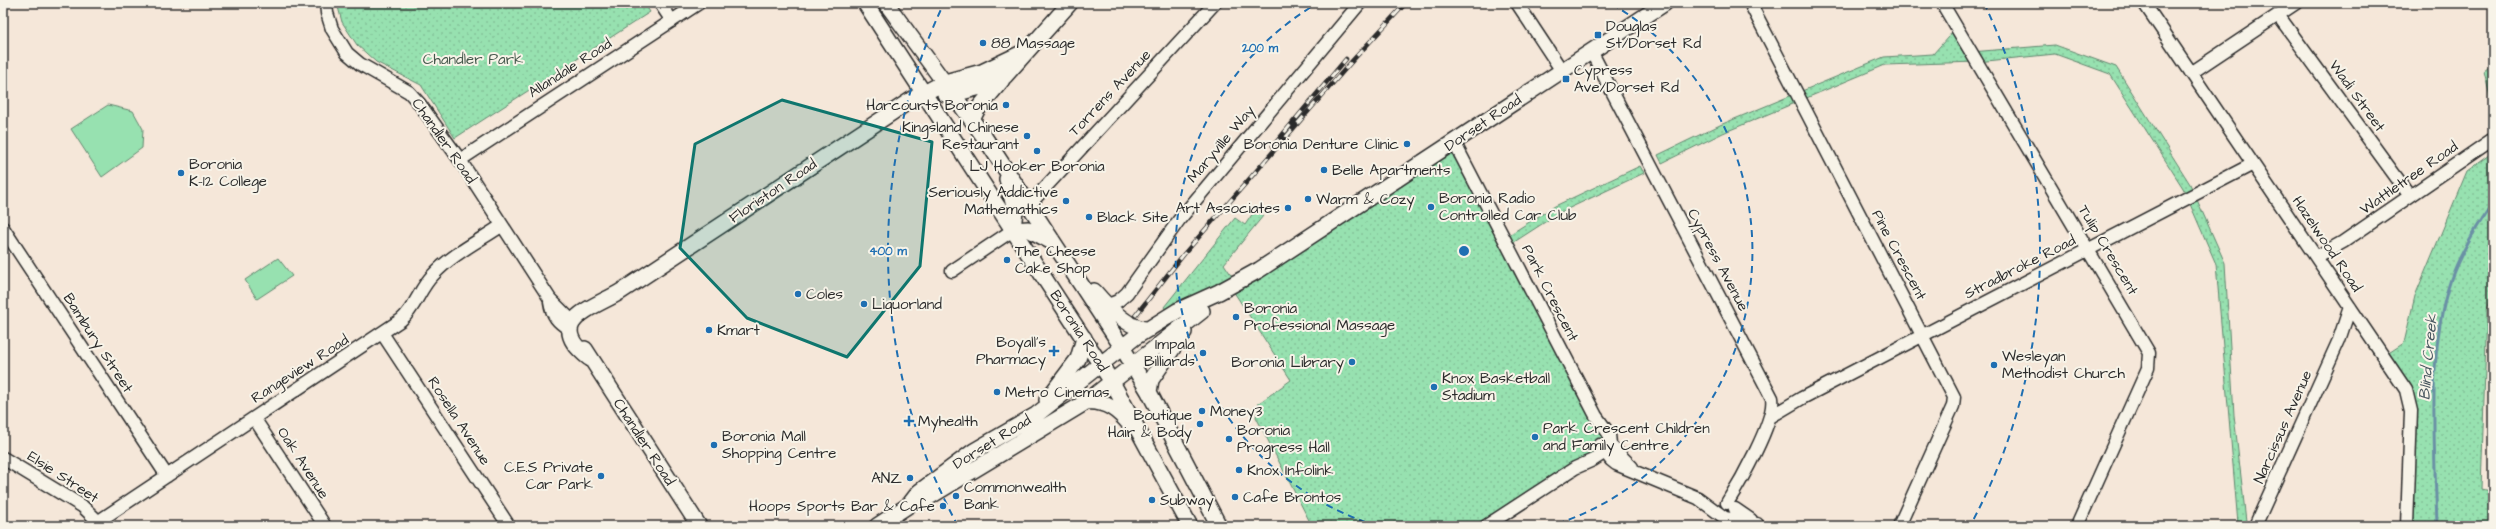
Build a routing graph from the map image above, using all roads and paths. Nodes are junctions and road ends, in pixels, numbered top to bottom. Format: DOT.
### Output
graph roads {
  1 [pos="326,3"];
  2 [pos="660,3"];
  3 [pos="698,3"];
  4 [pos="865,3"];
  5 [pos="886,3"];
  6 [pos="1070,3"];
  7 [pos="1215,3"];
  8 [pos="1360,3"];
  9 [pos="1517,3"];
  10 [pos="1665,3"];
  11 [pos="1750,3"];
  12 [pos="1942,3"];
  13 [pos="2144,3"];
  14 [pos="2296,3"];
  15 [pos="2278,15"];
  16 [pos="672,20"];
  17 [pos="1591,51"];
  18 [pos="1024,52"];
  19 [pos="1562,71"];
  20 [pos="2191,73"];
  21 [pos="1005,76"];
  22 [pos="945,82"];
  23 [pos="924,94"];
  24 [pos="954,94"];
  25 [pos="972,120"];
  26 [pos="985,138"];
  27 [pos="2493,140"];
  28 [pos="1454,142"];
  29 [pos="964,153"];
  30 [pos="460,160"];
  31 [pos="1003,164"];
  32 [pos="2253,164"];
  33 [pos="2410,196"];
  34 [pos="1029,205"];
  35 [pos="501,226"];
  36 [pos="3,228"];
  37 [pos="1013,230"];
  38 [pos="1055,244"];
  39 [pos="2089,249"];
  40 [pos="2318,260"];
  41 [pos="1069,264"];
  42 [pos="952,271"];
  43 [pos="1219,292"];
  44 [pos="1108,305"];
  45 [pos="2350,307"];
  46 [pos="1202,311"];
  47 [pos="2358,320"];
  48 [pos="574,327"];
  49 [pos="1149,329"];
  50 [pos="382,333"];
  51 [pos="1923,335"];
  52 [pos="1084,338"];
  53 [pos="2339,340"];
  54 [pos="1122,347"];
  55 [pos="1102,365"];
  56 [pos="1134,365"];
  57 [pos="1112,382"];
  58 [pos="1149,392"];
  59 [pos="1086,402"];
  60 [pos="1771,412"];
  61 [pos="1036,415"];
  62 [pos="254,418"];
  63 [pos="1604,448"];
  64 [pos="1150,449"];
  65 [pos="3,458"];
  66 [pos="167,476"];
  67 [pos="909,505"];
  68 [pos="1727,514"];
  69 [pos="101,524"];
  70 [pos="1759,525"];
  71 [pos="325,526"];
  72 [pos="509,526"];
  73 [pos="699,526"];
  74 [pos="878,526"];
  75 [pos="1190,526"];
  76 [pos="1219,526"];
  77 [pos="1486,526"];
  78 [pos="1899,526"];
  79 [pos="2077,526"];
  80 [pos="2255,526"];
  81 [pos="2407,526"];
  1 -- 30 [label="street, Chandler Road"];
  2 -- 16 [label="street"];
  3 -- 16 [label="street, Allandale Road"];
  4 -- 23 [label="main road, Boronia Road"];
  5 -- 22 [label="main road, Boronia Road"];
  6 -- 18 [label="main road"];
  7 -- 34 [label="street, Torrens Avenue"];
  8 -- 44 [label="street, Maryville Way"];
  9 -- 19 [label="street"];
  10 -- 17 [label="main road, Dorset Road"];
  11 -- 51 [label="street, Pine Crescent"];
  12 -- 39 [label="street, Tulip Crescent"];
  13 -- 20 [label="street, Hazelwood Road"];
  14 -- 15 [label="street"];
  15 -- 20 [label="street"];
  15 -- 33 [label="street, Wadi Street"];
  16 -- 30 [label="street, Allandale Road"];
  17 -- 19 [label="main road, Dorset Road"];
  17 -- 60 [label="street, Cypress Avenue"];
  18 -- 21 [label="main road"];
  18 -- 22 [label="main road, Floriston Road"];
  19 -- 28 [label="main road, Dorset Road"];
  20 -- 32 [label="street, Hazelwood Road"];
  21 -- 24 [label="main road"];
  21 -- 25 [label="main road"];
  22 -- 23 [label="main road, Floriston Road"];
  22 -- 24 [label="main road, Boronia Road"];
  23 -- 24 [label="main road"];
  23 -- 29 [label="main road, Boronia Road"];
  23 -- 48 [label="main road, Floriston Road"];
  24 -- 25 [label="main road, Boronia Road"];
  25 -- 26 [label="main road, Boronia Road"];
  26 -- 29 [label="main road"];
  26 -- 31 [label="main road, Boronia Road"];
  27 -- 33 [label="street, Wattletree Road"];
  28 -- 43 [label="main road, Dorset Road"];
  28 -- 63 [label="street, Park Crescent"];
  29 -- 37 [label="main road, Boronia Road"];
  30 -- 35 [label="street, Chandler Road"];
  31 -- 34 [label="main road, Boronia Road"];
  31 -- 37 [label="main road"];
  32 -- 39 [label="street, Stradbroke Road"];
  32 -- 40 [label="street, Hazelwood Road"];
  33 -- 40 [label="street, Wattletree Road"];
  34 -- 38 [label="main road, Boronia Road"];
  35 -- 48 [label="street, Chandler Road"];
  35 -- 50 [label="street, Rangeview Road"];
  36 -- 66 [label="street, Bambury Street"];
  37 -- 38 [label="main road"];
  37 -- 42 [label="street"];
  37 -- 52 [label="main road, Boronia Road"];
  38 -- 41 [label="main road, Boronia Road"];
  39 -- 51 [label="street, Stradbroke Road"];
  39 -- 79 [label="street, Tulip Crescent"];
  40 -- 45 [label="street, Hazelwood Road"];
  41 -- 44 [label="main road, Boronia Road"];
  41 -- 54 [label="main road, Boronia Road"];
  43 -- 46 [label="main road, Dorset Road"];
  43 -- 49 [label="main road, Dorset Road"];
  44 -- 49 [label="main road, Boronia Road"];
  45 -- 47 [label="street, Hazelwood Road"];
  45 -- 53 [label="street, Narcissus Avenue"];
  46 -- 56 [label="main road, Dorset Road"];
  46 -- 58 [label="main road, Dorset Road"];
  47 -- 53 [label="street, Narcissus Avenue"];
  47 -- 81 [label="street, Hazelwood Road"];
  48 -- 73 [label="main road, Chandler Road"];
  49 -- 54 [label="main road, Dorset Road"];
  50 -- 62 [label="street, Rangeview Road"];
  50 -- 72 [label="street, Rosella Avenue"];
  51 -- 60 [label="street, Stradbroke Road"];
  51 -- 78 [label="street, Pine Crescent"];
  52 -- 55 [label="main road, Boronia Road"];
  52 -- 61 [label="main road"];
  53 -- 80 [label="street, Narcissus Avenue"];
  54 -- 55 [label="main road, Dorset Road"];
  54 -- 56 [label="main road, Boronia Road"];
  55 -- 57 [label="main road, Boronia Road"];
  55 -- 61 [label="main road, Dorset Road"];
  56 -- 57 [label="main road, Dorset Road"];
  56 -- 58 [label="main road, Boronia Road"];
  57 -- 59 [label="main road, Dorset Road"];
  57 -- 64 [label="main road, Boronia Road"];
  58 -- 76 [label="main road, Boronia Road"];
  59 -- 64 [label="main road"];
  59 -- 67 [label="main road, Dorset Road"];
  60 -- 68 [label="street"];
  61 -- 67 [label="main road, Dorset Road"];
  62 -- 66 [label="street, Rangeview Road"];
  62 -- 71 [label="street, Oak Avenue"];
  63 -- 68 [label="street"];
  63 -- 77 [label="street"];
  64 -- 75 [label="main road, Boronia Road"];
  65 -- 69 [label="street, Elsie Street"];
  66 -- 69 [label="street, Rangeview Road"];
  67 -- 74 [label="main road, Dorset Road"];
  68 -- 70 [label="street"];
}
